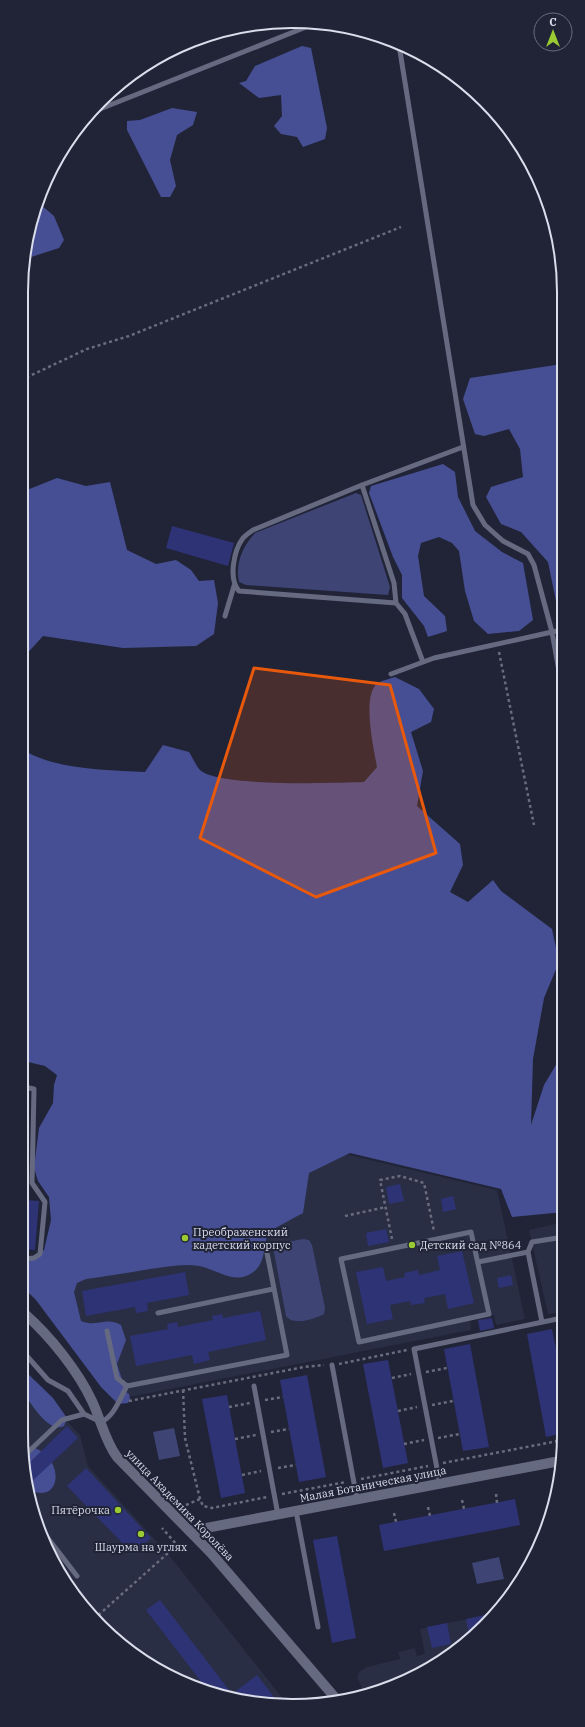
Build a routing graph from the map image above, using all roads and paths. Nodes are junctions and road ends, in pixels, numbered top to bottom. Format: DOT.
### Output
graph roads {
  1 [pos="302,29"];
  2 [pos="400,51"];
  3 [pos="101,109"];
  4 [pos="401,226"];
  5 [pos="28,377"];
  6 [pos="463,446"];
  7 [pos="362,485"];
  8 [pos="234,586"];
  9 [pos="396,603"];
  10 [pos="225,616"];
  11 [pos="557,631"];
  12 [pos="552,632"];
  13 [pos="497,644"];
  14 [pos="557,660"];
  15 [pos="423,662"];
  16 [pos="391,674"];
  17 [pos="534,825"];
  18 [pos="28,1088"];
  19 [pos="386,1207"];
  20 [pos="345,1216"];
  21 [pos="557,1238"];
  22 [pos="435,1240"];
  23 [pos="394,1248"];
  24 [pos="528,1252"];
  25 [pos="267,1254"];
  26 [pos="28,1259"];
  27 [pos="478,1262"];
  28 [pos="274,1289"];
  29 [pos="158,1312"];
  30 [pos="28,1317"];
  31 [pos="557,1319"];
  32 [pos="542,1322"];
  33 [pos="107,1330"];
  34 [pos="414,1349"];
  35 [pos="28,1357"];
  36 [pos="332,1365"];
  37 [pos="127,1386"];
  38 [pos="254,1386"];
  39 [pos="183,1390"];
  40 [pos="126,1403"];
  41 [pos="84,1414"];
  42 [pos="101,1422"];
  43 [pos="557,1441"];
  44 [pos="29,1451"];
  45 [pos="555,1462"];
  46 [pos="436,1464"];
  47 [pos="354,1480"];
  48 [pos="440,1484"];
  49 [pos="496,1494"];
  50 [pos="275,1496"];
  51 [pos="200,1499"];
  52 [pos="357,1499"];
  53 [pos="462,1500"];
  54 [pos="497,1503"];
  55 [pos="186,1505"];
  56 [pos="428,1507"];
  57 [pos="464,1509"];
  58 [pos="296,1511"];
  59 [pos="394,1513"];
  60 [pos="278,1514"];
  61 [pos="430,1516"];
  62 [pos="396,1522"];
  63 [pos="162,1528"];
  64 [pos="190,1531"];
  65 [pos="50,1541"];
  66 [pos="78,1576"];
  67 [pos="98,1614"];
  68 [pos="318,1627"];
  69 [pos="334,1696"];
  1 -- 3 [label="lane"];
  2 -- 6 [label="lane"];
  4 -- 5 [label="path"];
  6 -- 7 [label="lane"];
  6 -- 12 [label="lane"];
  7 -- 8 [label="lane"];
  7 -- 9 [label="lane"];
  8 -- 9 [label="lane"];
  8 -- 10 [label="lane"];
  9 -- 15 [label="lane"];
  11 -- 12 [label="lane"];
  12 -- 13 [label="lane"];
  12 -- 14 [label="lane"];
  13 -- 15 [label="lane"];
  13 -- 17 [label="path"];
  15 -- 16 [label="lane"];
  18 -- 26 [label="lane"];
  19 -- 20 [label="path"];
  19 -- 22 [label="path"];
  19 -- 23 [label="path"];
  21 -- 24 [label="lane"];
  22 -- 23 [label="lane"];
  22 -- 27 [label="lane"];
  23 -- 27 [label="lane"];
  24 -- 27 [label="lane"];
  24 -- 32 [label="lane"];
  25 -- 28 [label="lane"];
  28 -- 29 [label="lane"];
  28 -- 37 [label="lane"];
  30 -- 42 [label="street, улица Академика Королёва"];
  31 -- 32 [label="lane"];
  32 -- 34 [label="lane"];
  33 -- 37 [label="lane"];
  34 -- 36 [label="path"];
  34 -- 46 [label="lane"];
  35 -- 41 [label="lane"];
  36 -- 39 [label="path"];
  36 -- 47 [label="lane"];
  37 -- 42 [label="lane"];
  38 -- 50 [label="lane"];
  39 -- 40 [label="path"];
  39 -- 51 [label="path"];
  41 -- 42 [label="lane"];
  41 -- 44 [label="lane"];
  42 -- 64 [label="street, улица Академика Королёва"];
  43 -- 46 [label="path"];
  45 -- 48 [label="street, Малая Ботаническая улица"];
  46 -- 47 [label="path"];
  46 -- 48 [label="lane"];
  47 -- 50 [label="path"];
  47 -- 52 [label="lane"];
  48 -- 52 [label="street, Малая Ботаническая улица"];
  49 -- 54 [label="path"];
  50 -- 51 [label="path"];
  50 -- 60 [label="lane"];
  51 -- 55 [label="path"];
  52 -- 58 [label="street, Малая Ботаническая улица"];
  53 -- 57 [label="path"];
  56 -- 61 [label="path"];
  58 -- 60 [label="street, Малая Ботаническая улица"];
  58 -- 68 [label="lane"];
  59 -- 62 [label="path"];
  60 -- 64 [label="street, Малая Ботаническая улица"];
  63 -- 67 [label="path"];
  64 -- 69 [label="street, улица Академика Королёва"];
  65 -- 66 [label="lane"];
}
